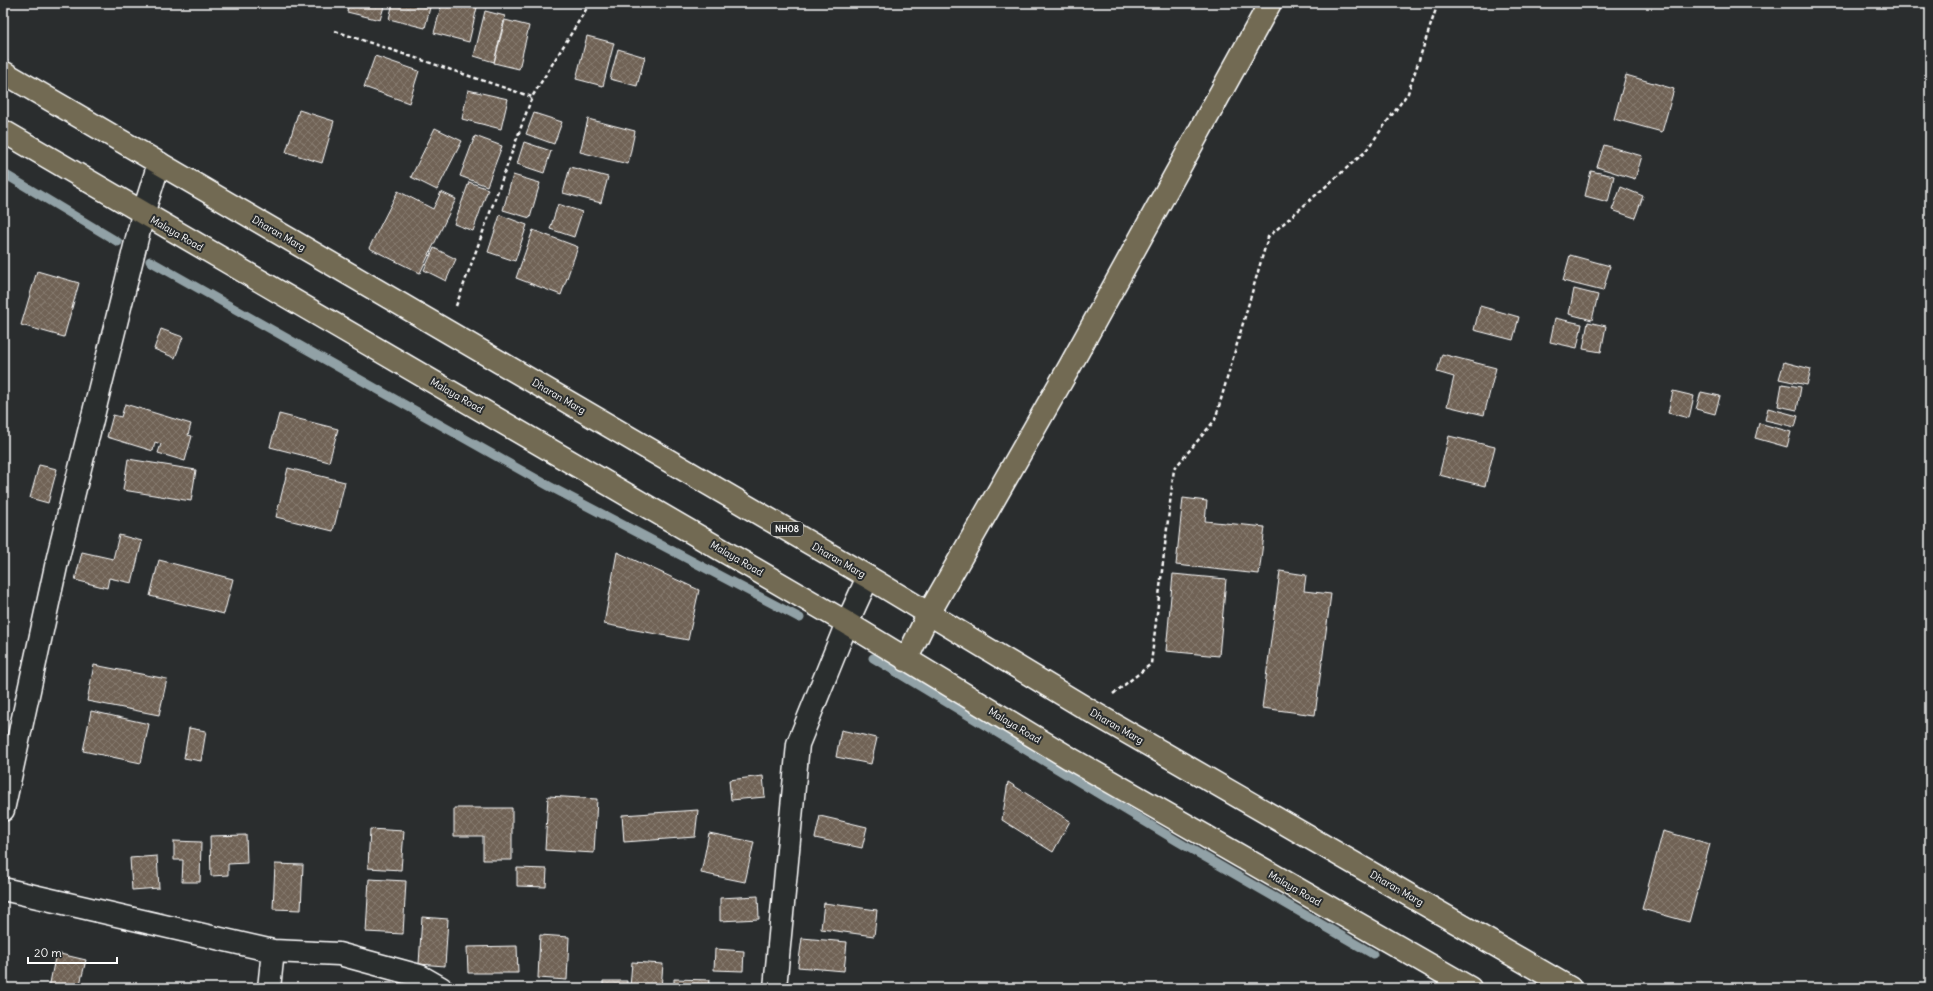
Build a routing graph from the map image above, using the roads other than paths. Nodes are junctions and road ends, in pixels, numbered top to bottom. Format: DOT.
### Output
graph roads {
  1 [pos="1270,3"];
  2 [pos="3,72"];
  3 [pos="3,131"];
  4 [pos="159,163"];
  5 [pos="143,214"];
  6 [pos="868,577"];
  7 [pos="928,614"];
  8 [pos="847,623"];
  9 [pos="906,660"];
  10 [pos="3,810"];
  11 [pos="3,890"];
  12 [pos="273,951"];
  13 [pos="1562,986"];
  14 [pos="269,988"];
  15 [pos="441,988"];
  16 [pos="775,988"];
  17 [pos="1470,988"];
  1 -- 7 [label="main road"];
  2 -- 4 [label="main road, Dharan Marg / NH08"];
  3 -- 5 [label="main road, Malaya Road"];
  4 -- 5 [label="street"];
  4 -- 6 [label="main road, Dharan Marg / NH08"];
  5 -- 8 [label="main road, Malaya Road"];
  5 -- 10 [label="street"];
  6 -- 7 [label="main road, Dharan Marg / NH08"];
  6 -- 8 [label="street"];
  7 -- 9 [label="main road"];
  7 -- 13 [label="main road, Dharan Marg / NH08"];
  8 -- 9 [label="main road, Malaya Road"];
  8 -- 16 [label="street"];
  9 -- 17 [label="main road, Malaya Road"];
  11 -- 12 [label="street"];
  12 -- 14 [label="street"];
  12 -- 15 [label="street"];
}
